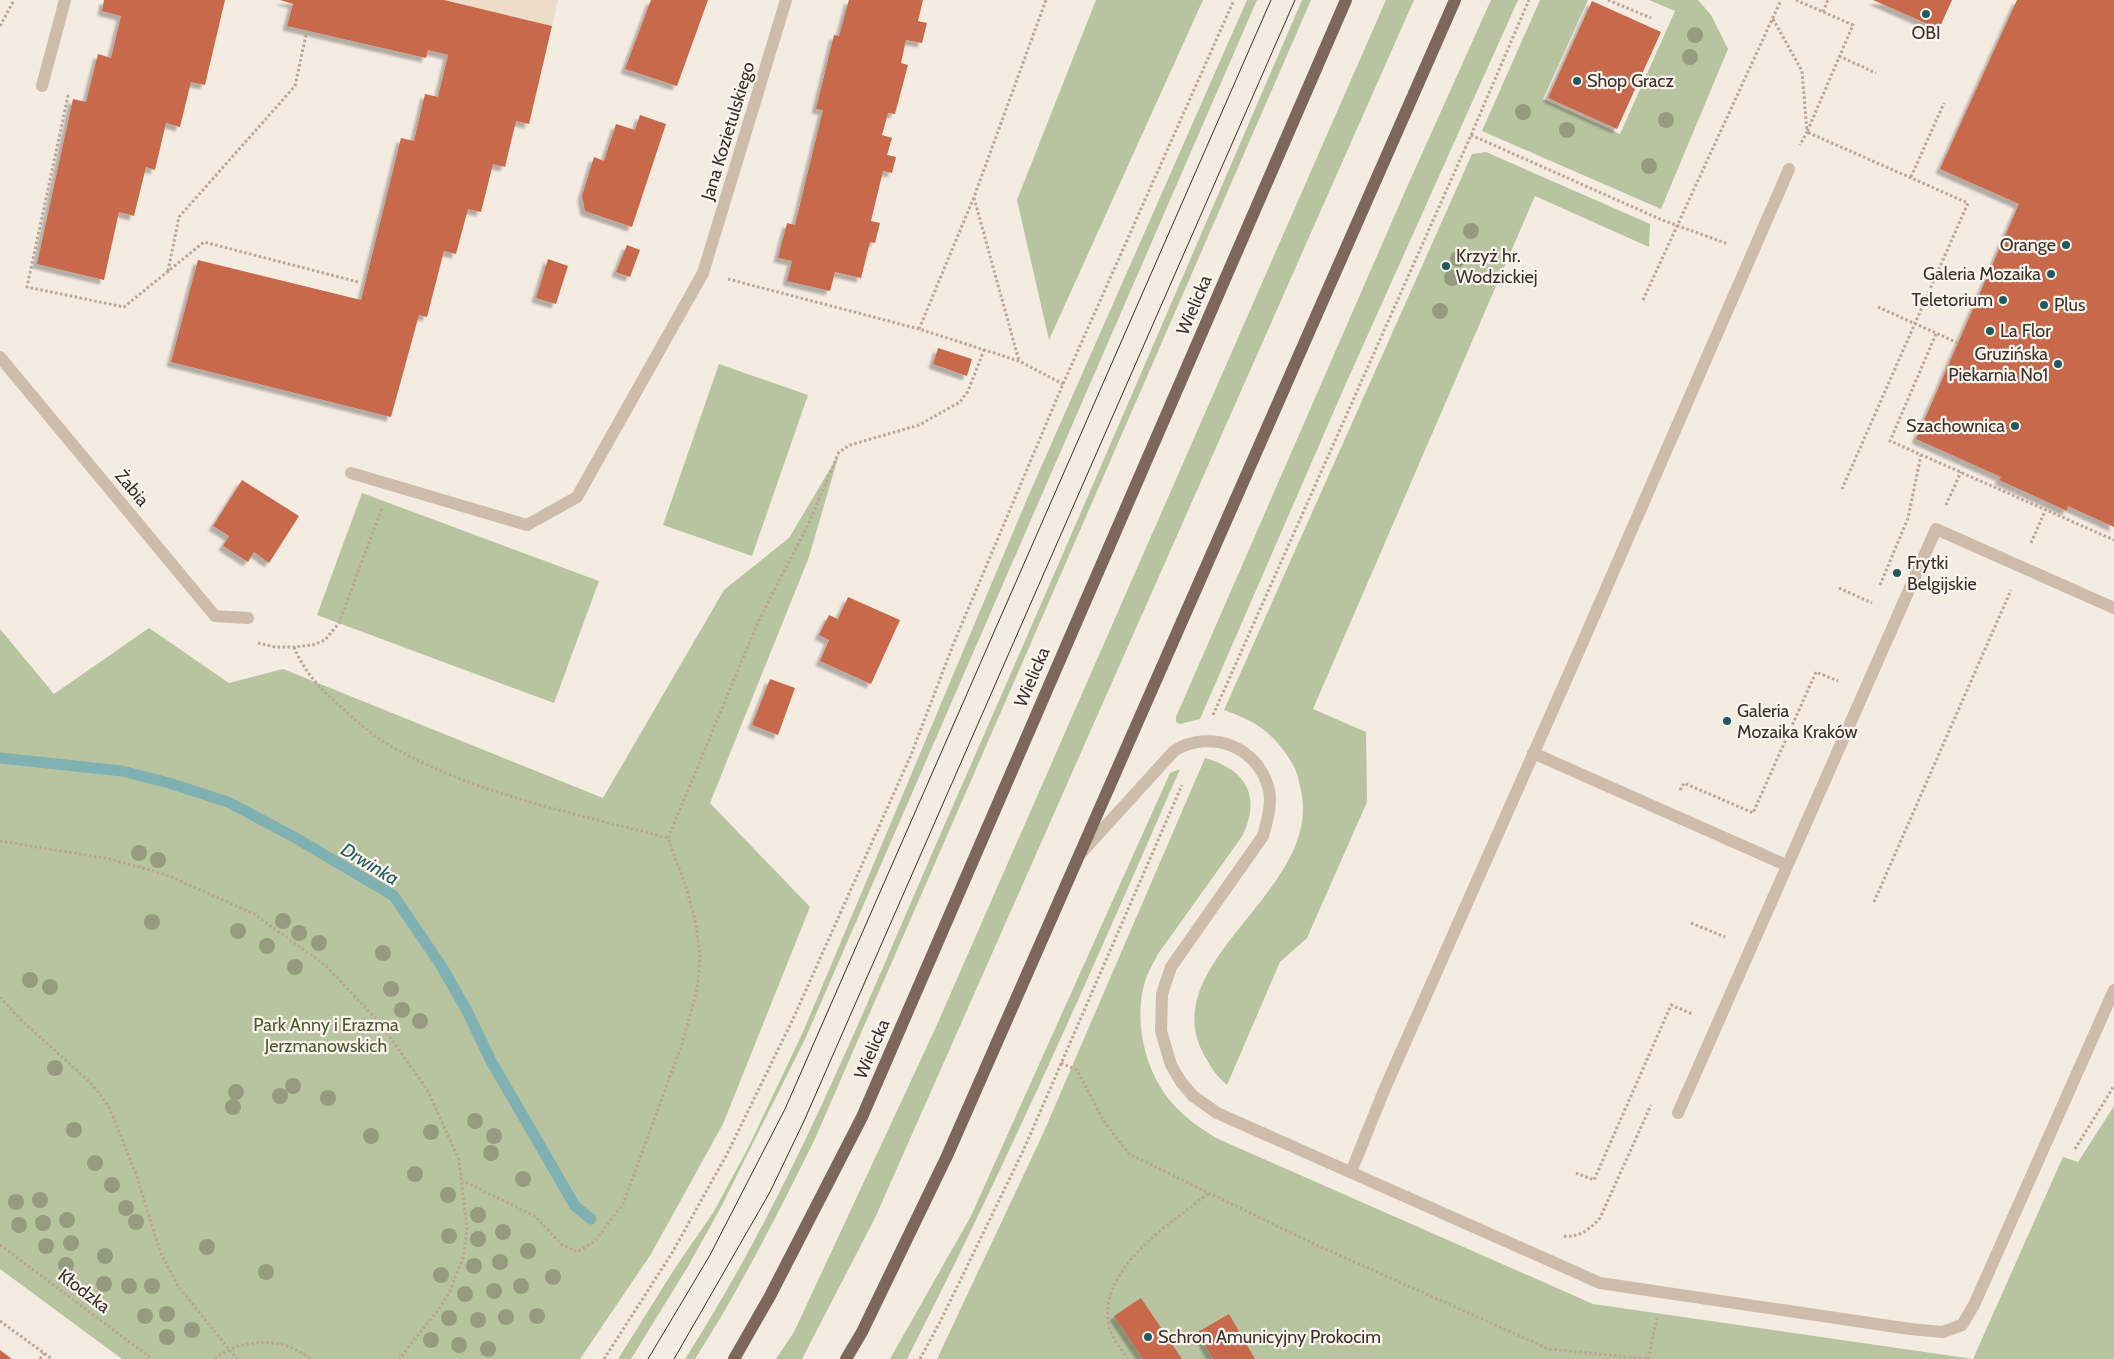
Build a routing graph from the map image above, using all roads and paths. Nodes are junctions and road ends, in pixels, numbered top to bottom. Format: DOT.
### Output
graph roads {
  1 [pos="14,0"];
  2 [pos="65,0"];
  3 [pos="786,0"];
  4 [pos="1046,0"];
  5 [pos="1234,0"];
  6 [pos="1346,0"];
  7 [pos="1455,0"];
  8 [pos="1529,0"];
  9 [pos="1608,0"];
  10 [pos="1781,0"];
  11 [pos="1796,0"];
  12 [pos="1828,0"];
  13 [pos="1823,12"];
  14 [pos="1651,18"];
  15 [pos="1772,18"];
  16 [pos="0,26"];
  17 [pos="307,30"];
  18 [pos="1839,56"];
  19 [pos="1876,73"];
  20 [pos="42,86"];
  21 [pos="1944,103"];
  22 [pos="1807,132"];
  23 [pos="1471,135"];
  24 [pos="1789,169"];
  25 [pos="1911,177"];
  26 [pos="974,197"];
  27 [pos="1677,226"];
  28 [pos="1752,253"];
  29 [pos="168,271"];
  30 [pos="703,273"];
  31 [pos="358,282"];
  32 [pos="1642,300"];
  33 [pos="1878,307"];
  34 [pos="1915,324"];
  35 [pos="919,329"];
  36 [pos="1936,334"];
  37 [pos="1958,343"];
  38 [pos="984,350"];
  39 [pos="0,357"];
  40 [pos="1019,361"];
  41 [pos="1063,384"];
  42 [pos="1922,455"];
  43 [pos="351,473"];
  44 [pos="391,485"];
  45 [pos="1842,490"];
  46 [pos="2049,502"];
  47 [pos="2046,510"];
  48 [pos="2114,540"];
  49 [pos="2020,567"];
  50 [pos="1879,586"];
  51 [pos="1839,588"];
  52 [pos="1876,595"];
  53 [pos="1872,603"];
  54 [pos="2114,608"];
  55 [pos="1868,612"];
  56 [pos="248,618"];
  57 [pos="254,643"];
  58 [pos="294,647"];
  59 [pos="1842,673"];
  60 [pos="1201,740"];
  61 [pos="1533,753"];
  62 [pos="1670,813"];
  63 [pos="668,838"];
  64 [pos="0,841"];
  65 [pos="1078,857"];
  66 [pos="1786,865"];
  67 [pos="1874,902"];
  68 [pos="1691,923"];
  69 [pos="1729,929"];
  70 [pos="1725,937"];
  71 [pos="1721,946"];
  72 [pos="2114,990"];
  73 [pos="0,997"];
  74 [pos="1695,1005"];
  75 [pos="1692,1014"];
  76 [pos="1688,1022"];
  77 [pos="1061,1063"];
  78 [pos="1652,1103"];
  79 [pos="1678,1113"];
  80 [pos="1352,1172"];
  81 [pos="1576,1173"];
  82 [pos="463,1181"];
  83 [pos="1209,1193"];
  84 [pos="1557,1233"];
  85 [pos="0,1245"];
  86 [pos="1657,1315"];
  87 [pos="0,1320"];
  88 [pos="229,1351"];
  89 [pos="44,1353"];
  90 [pos="40,1359"];
  91 [pos="52,1359"];
  92 [pos="152,1359"];
  93 [pos="215,1359"];
  94 [pos="237,1359"];
  95 [pos="313,1359"];
  96 [pos="399,1359"];
  97 [pos="604,1359"];
  98 [pos="734,1359"];
  99 [pos="846,1359"];
  100 [pos="920,1359"];
  101 [pos="1128,1359"];
  102 [pos="1648,1359"];
  1 -- 16 [label="path"];
  2 -- 20 [label="street"];
  3 -- 30 [label="street, Jana Kozietulskiego"];
  4 -- 26 [label="path"];
  5 -- 41 [label="path"];
  6 -- 98 [label="main road, Wielicka"];
  7 -- 65 [label="main road"];
  8 -- 23 [label="path"];
  9 -- 14 [label="path"];
  10 -- 15 [label="path"];
  11 -- 13 [label="path"];
  12 -- 13 [label="path"];
  13 -- 18 [label="path"];
  15 -- 22 [label="path"];
  15 -- 27 [label="path"];
  17 -- 29 [label="path"];
  18 -- 19 [label="path"];
  18 -- 22 [label="path"];
  20 -- 29 [label="path"];
  21 -- 25 [label="path"];
  22 -- 24 [label="path"];
  22 -- 25 [label="path"];
  23 -- 27 [label="path"];
  23 -- 60 [label="path"];
  24 -- 28 [label="street"];
  25 -- 34 [label="path"];
  26 -- 35 [label="path"];
  26 -- 40 [label="path"];
  27 -- 28 [label="path"];
  27 -- 32 [label="path"];
  28 -- 61 [label="street"];
  29 -- 31 [label="path"];
  30 -- 35 [label="path"];
  30 -- 44 [label="street, Jana Kozietulskiego"];
  33 -- 34 [label="path"];
  34 -- 36 [label="path"];
  34 -- 45 [label="path"];
  35 -- 38 [label="path"];
  36 -- 37 [label="path"];
  36 -- 42 [label="path"];
  38 -- 40 [label="path"];
  38 -- 63 [label="path"];
  39 -- 56 [label="street, Żabia"];
  40 -- 41 [label="path"];
  41 -- 97 [label="path"];
  42 -- 47 [label="path"];
  42 -- 50 [label="path"];
  43 -- 44 [label="street, Jana Kozietulskiego"];
  44 -- 58 [label="path"];
  46 -- 47 [label="path"];
  47 -- 48 [label="path"];
  47 -- 49 [label="path"];
  49 -- 54 [label="street"];
  49 -- 66 [label="street"];
  49 -- 67 [label="path"];
  51 -- 53 [label="path"];
  52 -- 53 [label="path"];
  53 -- 55 [label="path"];
  57 -- 58 [label="path"];
  58 -- 63 [label="path"];
  59 -- 62 [label="path"];
  60 -- 65 [label="street"];
  60 -- 77 [label="path"];
  60 -- 80 [label="street"];
  61 -- 62 [label="street"];
  61 -- 80 [label="street"];
  62 -- 66 [label="street"];
  63 -- 82 [label="path"];
  64 -- 82 [label="path"];
  65 -- 99 [label="main road"];
  66 -- 79 [label="street"];
  68 -- 70 [label="path"];
  69 -- 70 [label="path"];
  70 -- 71 [label="path"];
  72 -- 80 [label="street"];
  73 -- 88 [label="path"];
  74 -- 75 [label="path"];
  75 -- 76 [label="path"];
  75 -- 81 [label="path"];
  77 -- 83 [label="path"];
  77 -- 100 [label="path"];
  78 -- 84 [label="path"];
  82 -- 96 [label="path"];
  83 -- 101 [label="path"];
  83 -- 102 [label="path"];
  85 -- 92 [label="path, Kłodzka"];
  86 -- 102 [label="path"];
  87 -- 89 [label="path"];
  88 -- 93 [label="path"];
  88 -- 94 [label="path"];
  88 -- 95 [label="path"];
  89 -- 90 [label="path"];
  89 -- 91 [label="path"];
}
